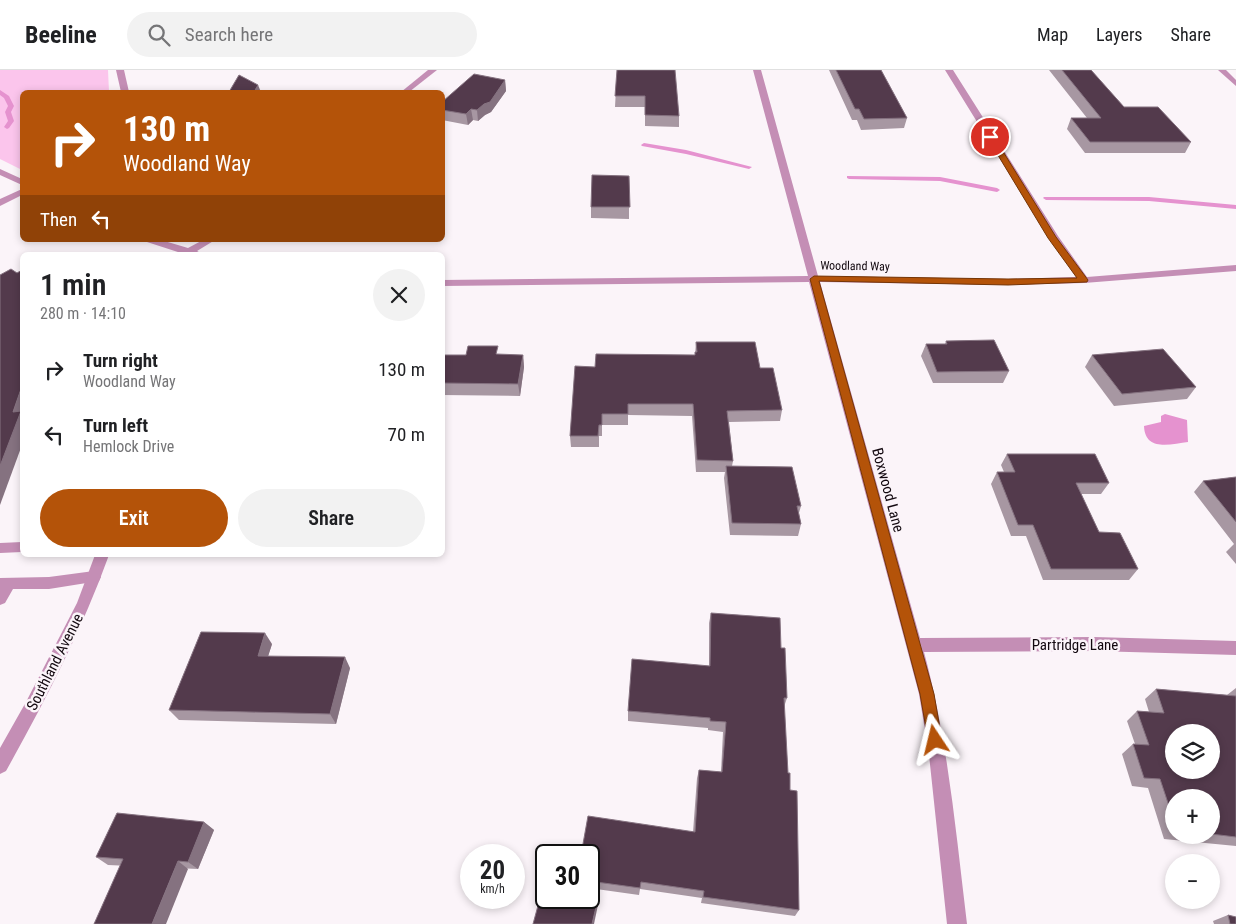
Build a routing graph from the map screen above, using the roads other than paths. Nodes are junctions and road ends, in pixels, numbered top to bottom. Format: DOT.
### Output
graph roads {
  1 [pos="120,70"];
  2 [pos="433,70"];
  3 [pos="757,70"];
  4 [pos="949,70"];
  5 [pos="1222,70"];
  6 [pos="1236,84"];
  7 [pos="125,90"];
  8 [pos="408,90"];
  9 [pos="0,172"];
  10 [pos="20,181"];
  11 [pos="20,193"];
  12 [pos="0,203"];
  13 [pos="157,242"];
  14 [pos="207,242"];
  15 [pos="181,252"];
  16 [pos="189,252"];
  17 [pos="1236,268"];
  18 [pos="814,279"];
  19 [pos="1084,280"];
  20 [pos="445,283"];
  21 [pos="20,547"];
  22 [pos="0,548"];
  23 [pos="101,557"];
  24 [pos="94,577"];
  25 [pos="5,584"];
  26 [pos="0,599"];
  27 [pos="914,646"];
  28 [pos="1236,648"];
  29 [pos="0,765"];
  30 [pos="957,924"];
  1 -- 7 [label="street"];
  2 -- 8 [label="street"];
  3 -- 18 [label="street, Boxwood Lane"];
  4 -- 19 [label="street"];
  5 -- 6 [label="street"];
  9 -- 10 [label="street"];
  11 -- 12 [label="street"];
  13 -- 15 [label="street"];
  14 -- 16 [label="street"];
  17 -- 19 [label="street, Woodland Way"];
  18 -- 19 [label="street, Woodland Way"];
  18 -- 20 [label="street, Woodland Way"];
  18 -- 27 [label="street, Boxwood Lane"];
  21 -- 22 [label="lane"];
  23 -- 24 [label="street, Southland Avenue"];
  24 -- 25 [label="lane"];
  24 -- 29 [label="street, Southland Avenue"];
  25 -- 26 [label="lane"];
  27 -- 28 [label="street, Partridge Lane"];
  27 -- 30 [label="street, Boxwood Lane"];
}
